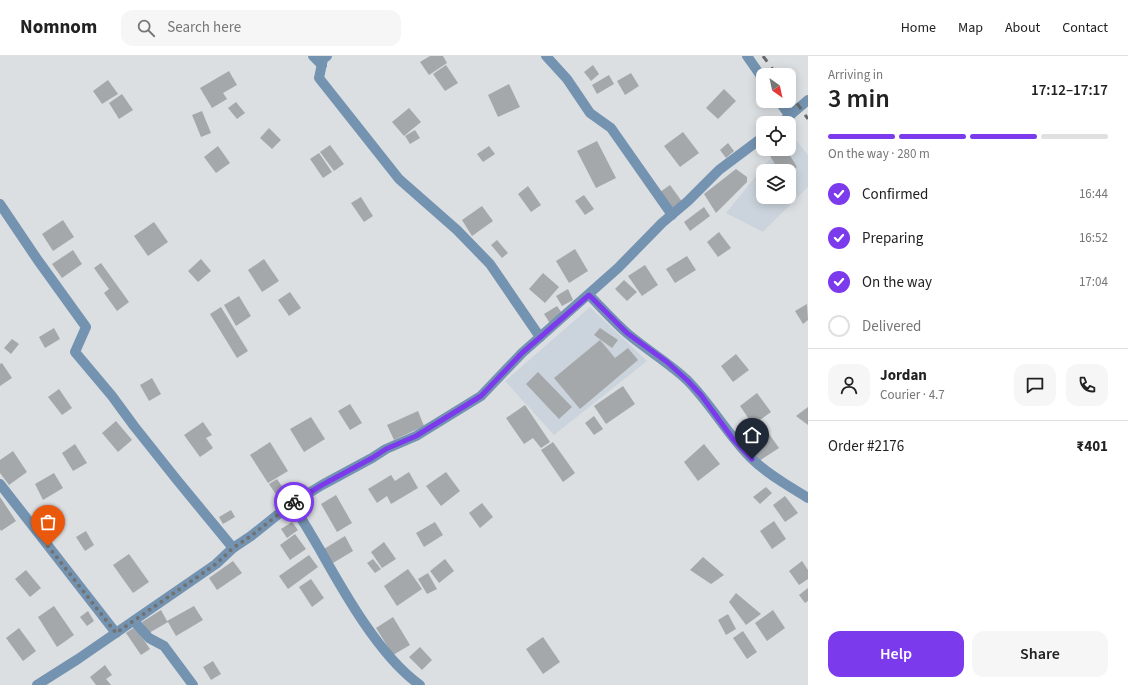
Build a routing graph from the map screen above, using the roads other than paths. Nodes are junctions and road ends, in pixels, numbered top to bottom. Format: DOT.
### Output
graph roads {
  1 [pos="313,56"];
  2 [pos="546,56"];
  3 [pos="747,56"];
  4 [pos="324,60"];
  5 [pos="756,69"];
  6 [pos="808,101"];
  7 [pos="784,108"];
  8 [pos="790,116"];
  9 [pos="756,142"];
  10 [pos="0,204"];
  11 [pos="672,214"];
  12 [pos="589,295"];
  13 [pos="540,337"];
  14 [pos="0,484"];
  15 [pos="808,498"];
  16 [pos="291,504"];
  17 [pos="233,548"];
  18 [pos="134,621"];
  19 [pos="116,633"];
  20 [pos="37,685"];
  21 [pos="193,685"];
  22 [pos="420,685"];
  1 -- 4 [label="street"];
  2 -- 11 [label="street"];
  3 -- 5 [label="street"];
  4 -- 13 [label="street"];
  6 -- 8 [label="street"];
  7 -- 8 [label="street"];
  9 -- 11 [label="street"];
  10 -- 17 [label="street"];
  11 -- 12 [label="street"];
  12 -- 13 [label="street"];
  12 -- 15 [label="street"];
  13 -- 16 [label="street"];
  14 -- 19 [label="street"];
  16 -- 17 [label="street"];
  16 -- 22 [label="street"];
  17 -- 18 [label="street"];
  18 -- 19 [label="street"];
  18 -- 21 [label="street"];
  19 -- 20 [label="street"];
}
